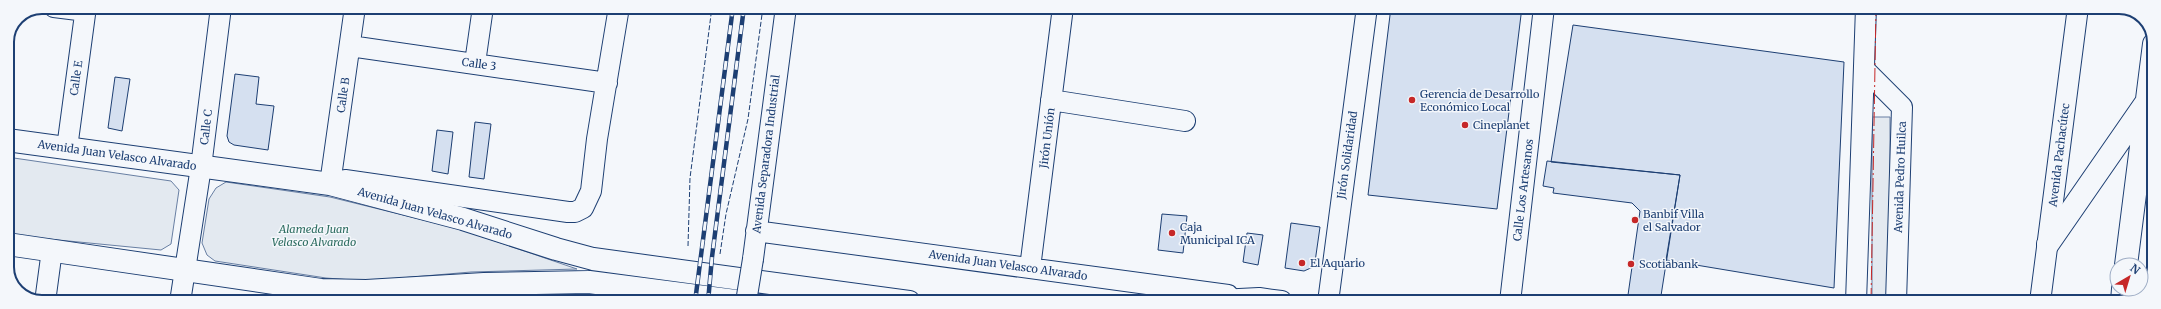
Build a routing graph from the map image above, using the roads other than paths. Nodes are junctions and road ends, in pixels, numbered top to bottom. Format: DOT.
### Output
graph roads {
  1 [pos="85,14"];
  2 [pos="220,14"];
  3 [pos="354,14"];
  4 [pos="482,14"];
  5 [pos="618,14"];
  6 [pos="785,14"];
  7 [pos="1062,14"];
  8 [pos="1366,14"];
  9 [pos="1543,14"];
  10 [pos="1866,14"];
  11 [pos="2077,14"];
  12 [pos="350,46"];
  13 [pos="475,63"];
  14 [pos="1864,68"];
  15 [pos="608,83"];
  16 [pos="1051,100"];
  17 [pos="2147,102"];
  18 [pos="1185,121"];
  19 [pos="14,141"];
  20 [pos="67,148"];
  21 [pos="201,166"];
  22 [pos="330,181"];
  23 [pos="756,231"];
  24 [pos="2048,244"];
  25 [pos="14,245"];
  26 [pos="52,250"];
  27 [pos="2127,257"];
  28 [pos="1030,268"];
  29 [pos="184,270"];
  30 [pos="366,291"];
  31 [pos="46,295"];
  32 [pos="181,295"];
  33 [pos="315,295"];
  34 [pos="329,295"];
  35 [pos="386,295"];
  36 [pos="689,295"];
  37 [pos="747,295"];
  38 [pos="858,295"];
  39 [pos="1229,295"];
  40 [pos="1329,295"];
  41 [pos="1511,295"];
  42 [pos="1856,295"];
  43 [pos="1896,295"];
  44 [pos="2041,295"];
  1 -- 20 [label="street, Calle E"];
  2 -- 21 [label="street, Calle C"];
  3 -- 12 [label="street, Calle B"];
  4 -- 13 [label="street"];
  5 -- 15 [label="street"];
  6 -- 23 [label="street, Avenida Separadora Industrial"];
  7 -- 16 [label="street, Jirón Unión"];
  8 -- 40 [label="street, Jirón Solidaridad"];
  9 -- 41 [label="street, Calle Los Artesanos"];
  10 -- 14 [label="street"];
  11 -- 24 [label="street, Avenida Pachacútec"];
  12 -- 13 [label="street, Calle 3"];
  12 -- 22 [label="street, Calle B"];
  13 -- 15 [label="street, Calle 3"];
  14 -- 42 [label="street"];
  14 -- 43 [label="street, Avenida Pedro Huilca"];
  15 -- 22 [label="street, Avenida Juan Velasco Alvarado"];
  16 -- 18 [label="street"];
  16 -- 28 [label="street, Jirón Unión"];
  17 -- 24 [label="main road"];
  17 -- 27 [label="main road"];
  19 -- 20 [label="main road, Avenida Juan Velasco Alvarado"];
  20 -- 21 [label="main road, Avenida Juan Velasco Alvarado"];
  21 -- 22 [label="main road, Avenida Juan Velasco Alvarado"];
  21 -- 29 [label="street, Calle C"];
  22 -- 38 [label="main road, Avenida Juan Velasco Alvarado"];
  23 -- 28 [label="street, Avenida Juan Velasco Alvarado"];
  23 -- 37 [label="street, Avenida Separadora Industrial, bridge"];
  24 -- 44 [label="street, Avenida Pachacútec"];
  25 -- 26 [label="main road"];
  26 -- 29 [label="main road"];
  26 -- 31 [label="street"];
  28 -- 39 [label="street, Avenida Juan Velasco Alvarado"];
  29 -- 32 [label="street, Calle C"];
  29 -- 33 [label="main road"];
  30 -- 34 [label="main road"];
  30 -- 35 [label="street"];
  30 -- 36 [label="main road"];
}
